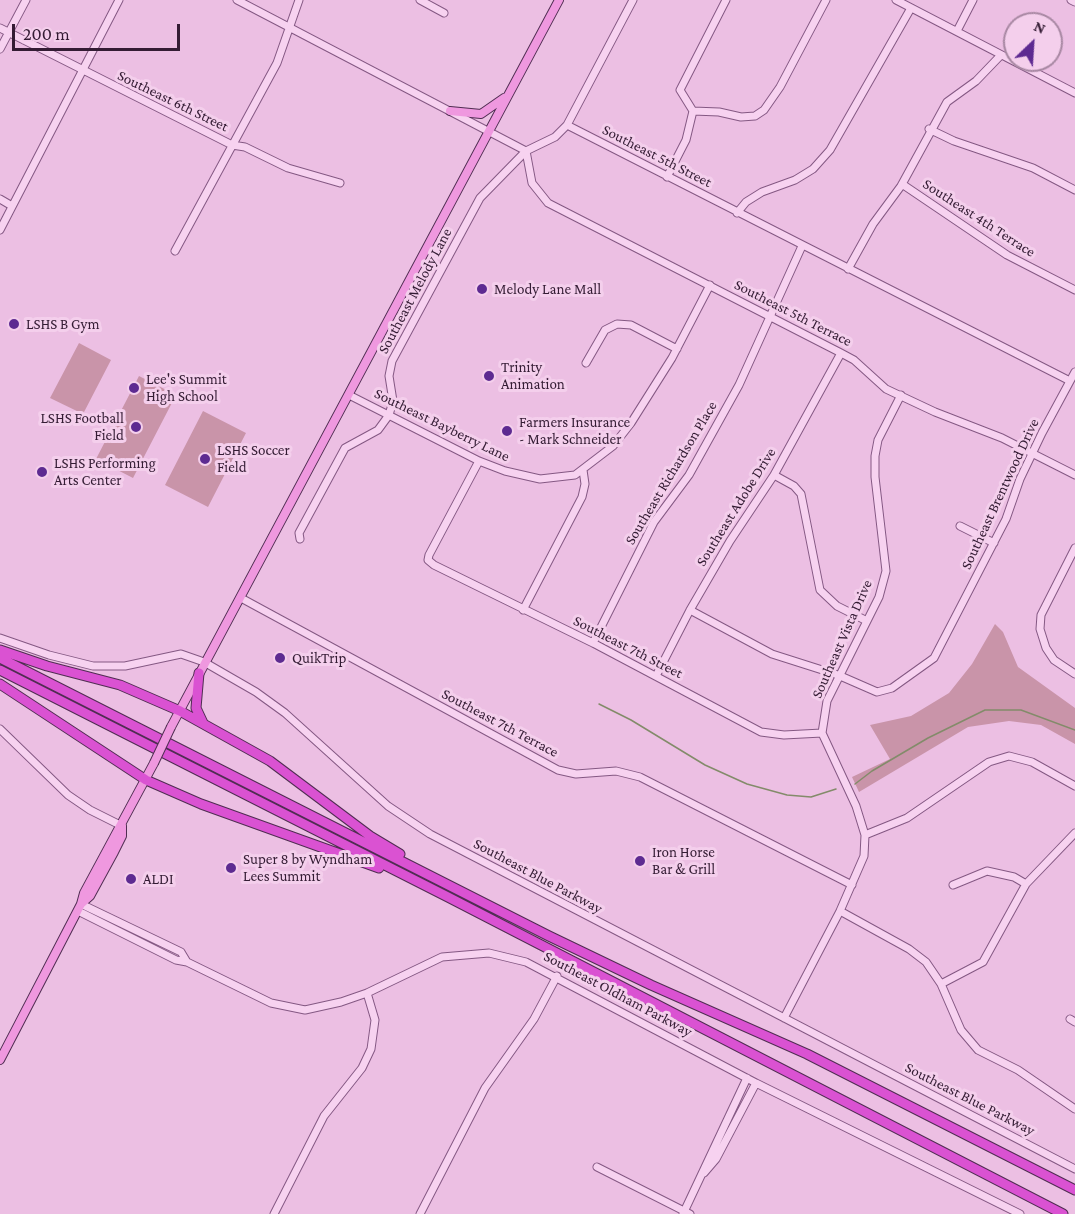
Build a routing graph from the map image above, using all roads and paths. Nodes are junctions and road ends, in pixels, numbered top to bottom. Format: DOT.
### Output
graph roads {
  1 [pos="26,0"];
  2 [pos="119,0"];
  3 [pos="237,0"];
  4 [pos="299,0"];
  5 [pos="420,0"];
  6 [pos="559,0"];
  7 [pos="633,0"];
  8 [pos="726,0"];
  9 [pos="826,0"];
  10 [pos="896,0"];
  11 [pos="973,0"];
  12 [pos="911,8"];
  13 [pos="444,13"];
  14 [pos="288,27"];
  15 [pos="0,28"];
  16 [pos="957,31"];
  17 [pos="9,32"];
  18 [pos="0,49"];
  19 [pos="1001,54"];
  20 [pos="83,71"];
  21 [pos="509,93"];
  22 [pos="1075,93"];
  23 [pos="450,111"];
  24 [pos="693,111"];
  25 [pos="567,125"];
  26 [pos="930,129"];
  27 [pos="489,131"];
  28 [pos="232,145"];
  29 [pos="526,151"];
  30 [pos="667,177"];
  31 [pos="340,183"];
  32 [pos="902,184"];
  33 [pos="1075,190"];
  34 [pos="0,199"];
  35 [pos="12,206"];
  36 [pos="736,213"];
  37 [pos="0,230"];
  38 [pos="802,246"];
  39 [pos="175,251"];
  40 [pos="848,269"];
  41 [pos="710,285"];
  42 [pos="1075,290"];
  43 [pos="769,316"];
  44 [pos="677,349"];
  45 [pos="842,353"];
  46 [pos="586,363"];
  47 [pos="1075,372"];
  48 [pos="1070,381"];
  49 [pos="349,395"];
  50 [pos="901,395"];
  51 [pos="389,415"];
  52 [pos="1033,452"];
  53 [pos="479,461"];
  54 [pos="583,470"];
  55 [pos="774,475"];
  56 [pos="1075,475"];
  57 [pos="960,526"];
  58 [pos="300,539"];
  59 [pos="994,543"];
  60 [pos="1075,548"];
  61 [pos="241,598"];
  62 [pos="523,610"];
  63 [pos="690,610"];
  64 [pos="867,621"];
  65 [pos="0,638"];
  66 [pos="593,643"];
  67 [pos="0,650"];
  68 [pos="0,657"];
  69 [pos="204,663"];
  70 [pos="0,670"];
  71 [pos="198,673"];
  72 [pos="1075,674"];
  73 [pos="838,675"];
  74 [pos="656,676"];
  75 [pos="0,684"];
  76 [pos="180,711"];
  77 [pos="204,725"];
  78 [pos="0,729"];
  79 [pos="822,732"];
  80 [pos="146,780"];
  81 [pos="1075,786"];
  82 [pos="122,826"];
  83 [pos="1075,833"];
  84 [pos="865,835"];
  85 [pos="433,877"];
  86 [pos="1026,884"];
  87 [pos="852,885"];
  88 [pos="953,885"];
  89 [pos="448,897"];
  90 [pos="80,907"];
  91 [pos="840,911"];
  92 [pos="557,976"];
  93 [pos="941,984"];
  94 [pos="367,993"];
  95 [pos="784,1018"];
  96 [pos="0,1060"];
  97 [pos="747,1078"];
  98 [pos="756,1083"];
  99 [pos="1075,1108"];
  100 [pos="597,1167"];
  101 [pos="1075,1169"];
  102 [pos="701,1178"];
  103 [pos="1075,1190"];
  104 [pos="686,1213"];
  105 [pos="274,1214"];
  106 [pos="420,1214"];
  107 [pos="1020,1214"];
  108 [pos="1064,1214"];
  1 -- 17 [label="street"];
  2 -- 20 [label="street"];
  3 -- 14 [label="street"];
  4 -- 14 [label="street"];
  5 -- 13 [label="street"];
  6 -- 21 [label="main road"];
  7 -- 25 [label="street"];
  8 -- 24 [label="street"];
  9 -- 24 [label="street"];
  10 -- 12 [label="street"];
  11 -- 16 [label="street"];
  12 -- 16 [label="street"];
  12 -- 36 [label="street"];
  14 -- 23 [label="street"];
  14 -- 28 [label="street"];
  15 -- 17 [label="street, Southeast 6th Street"];
  16 -- 19 [label="street"];
  17 -- 18 [label="street"];
  17 -- 20 [label="street, Southeast 6th Street"];
  19 -- 22 [label="street"];
  19 -- 26 [label="street"];
  20 -- 28 [label="street, Southeast 6th Street"];
  20 -- 35 [label="street"];
  21 -- 23 [label="main road"];
  21 -- 27 [label="main road"];
  23 -- 27 [label="street"];
  24 -- 30 [label="street"];
  25 -- 29 [label="street"];
  25 -- 30 [label="street, Southeast 5th Street"];
  26 -- 32 [label="street"];
  26 -- 33 [label="street"];
  27 -- 29 [label="street"];
  27 -- 49 [label="main road"];
  28 -- 31 [label="street, Southeast 6th Street"];
  28 -- 39 [label="street"];
  29 -- 41 [label="street, Southeast 5th Terrace"];
  29 -- 51 [label="street, Southeast Melody Lane"];
  30 -- 36 [label="street, Southeast 5th Street"];
  32 -- 40 [label="street"];
  32 -- 42 [label="street, Southeast 4th Terrace"];
  34 -- 35 [label="street"];
  35 -- 37 [label="street"];
  36 -- 38 [label="street, Southeast 5th Street"];
  38 -- 40 [label="street, Southeast 5th Street"];
  38 -- 43 [label="street, Southeast Richardson Place"];
  40 -- 48 [label="street, Southeast 5th Street"];
  41 -- 43 [label="street, Southeast 5th Terrace"];
  41 -- 44 [label="street, Southeast Bayberry Lane"];
  43 -- 45 [label="street, Southeast 5th Terrace"];
  43 -- 66 [label="street, Southeast Richardson Place"];
  44 -- 46 [label="street"];
  44 -- 54 [label="street, Southeast Bayberry Lane"];
  45 -- 50 [label="street, Southeast 5th Terrace"];
  45 -- 55 [label="street, Southeast Adobe Drive"];
  47 -- 48 [label="street, Southeast Brentwood Drive"];
  48 -- 52 [label="street, Southeast Brentwood Drive"];
  49 -- 51 [label="street, Southeast Bayberry Lane"];
  49 -- 61 [label="main road"];
  50 -- 52 [label="street, Southeast 5th Terrace"];
  50 -- 64 [label="street, Southeast Vista Drive"];
  51 -- 53 [label="street, Southeast Bayberry Lane"];
  51 -- 58 [label="street"];
  52 -- 56 [label="street, Southeast 5th Terrace"];
  52 -- 59 [label="street, Southeast Brentwood Drive"];
  53 -- 54 [label="street, Southeast Bayberry Lane"];
  53 -- 62 [label="street, Southeast 7th Street"];
  54 -- 62 [label="street"];
  55 -- 63 [label="street, Southeast Adobe Drive"];
  55 -- 64 [label="street"];
  57 -- 59 [label="street"];
  59 -- 73 [label="street, Southeast Brentwood Drive"];
  60 -- 72 [label="street"];
  61 -- 69 [label="main road"];
  61 -- 87 [label="street, Southeast 7th Terrace"];
  62 -- 66 [label="street, Southeast 7th Street"];
  63 -- 73 [label="street"];
  63 -- 74 [label="street, Southeast Adobe Drive"];
  64 -- 73 [label="street, Southeast Vista Drive"];
  65 -- 69 [label="street, Southeast Blue Parkway"];
  66 -- 74 [label="street, Southeast 7th Street"];
  67 -- 76 [label="highway"];
  68 -- 85 [label="highway"];
  69 -- 71 [label="main road"];
  69 -- 95 [label="street, Southeast Blue Parkway"];
  70 -- 89 [label="highway"];
  71 -- 76 [label="main road"];
  71 -- 77 [label="highway"];
  73 -- 79 [label="street, Southeast Vista Drive"];
  74 -- 79 [label="street, Southeast 7th Street"];
  75 -- 80 [label="highway"];
  76 -- 77 [label="highway"];
  76 -- 80 [label="main road, bridge"];
  77 -- 85 [label="highway"];
  78 -- 82 [label="street"];
  79 -- 84 [label="street"];
  80 -- 82 [label="main road"];
  80 -- 89 [label="highway"];
  81 -- 84 [label="street"];
  82 -- 90 [label="main road"];
  83 -- 86 [label="street"];
  84 -- 87 [label="street"];
  85 -- 103 [label="highway"];
  86 -- 88 [label="street"];
  86 -- 93 [label="street"];
  87 -- 91 [label="street"];
  89 -- 108 [label="highway"];
  90 -- 94 [label="street, Southeast Oldham Parkway"];
  90 -- 96 [label="main road"];
  91 -- 93 [label="street"];
  91 -- 95 [label="street"];
  92 -- 94 [label="street, Southeast Oldham Parkway"];
  92 -- 97 [label="street, Southeast Oldham Parkway"];
  92 -- 106 [label="street"];
  93 -- 99 [label="street"];
  94 -- 105 [label="street"];
  95 -- 101 [label="street, Southeast Blue Parkway"];
  97 -- 98 [label="street, Southeast Oldham Parkway"];
  97 -- 102 [label="street"];
  98 -- 102 [label="street"];
  98 -- 107 [label="street, Southeast Oldham Parkway"];
  100 -- 104 [label="street"];
  102 -- 104 [label="street"];
}
